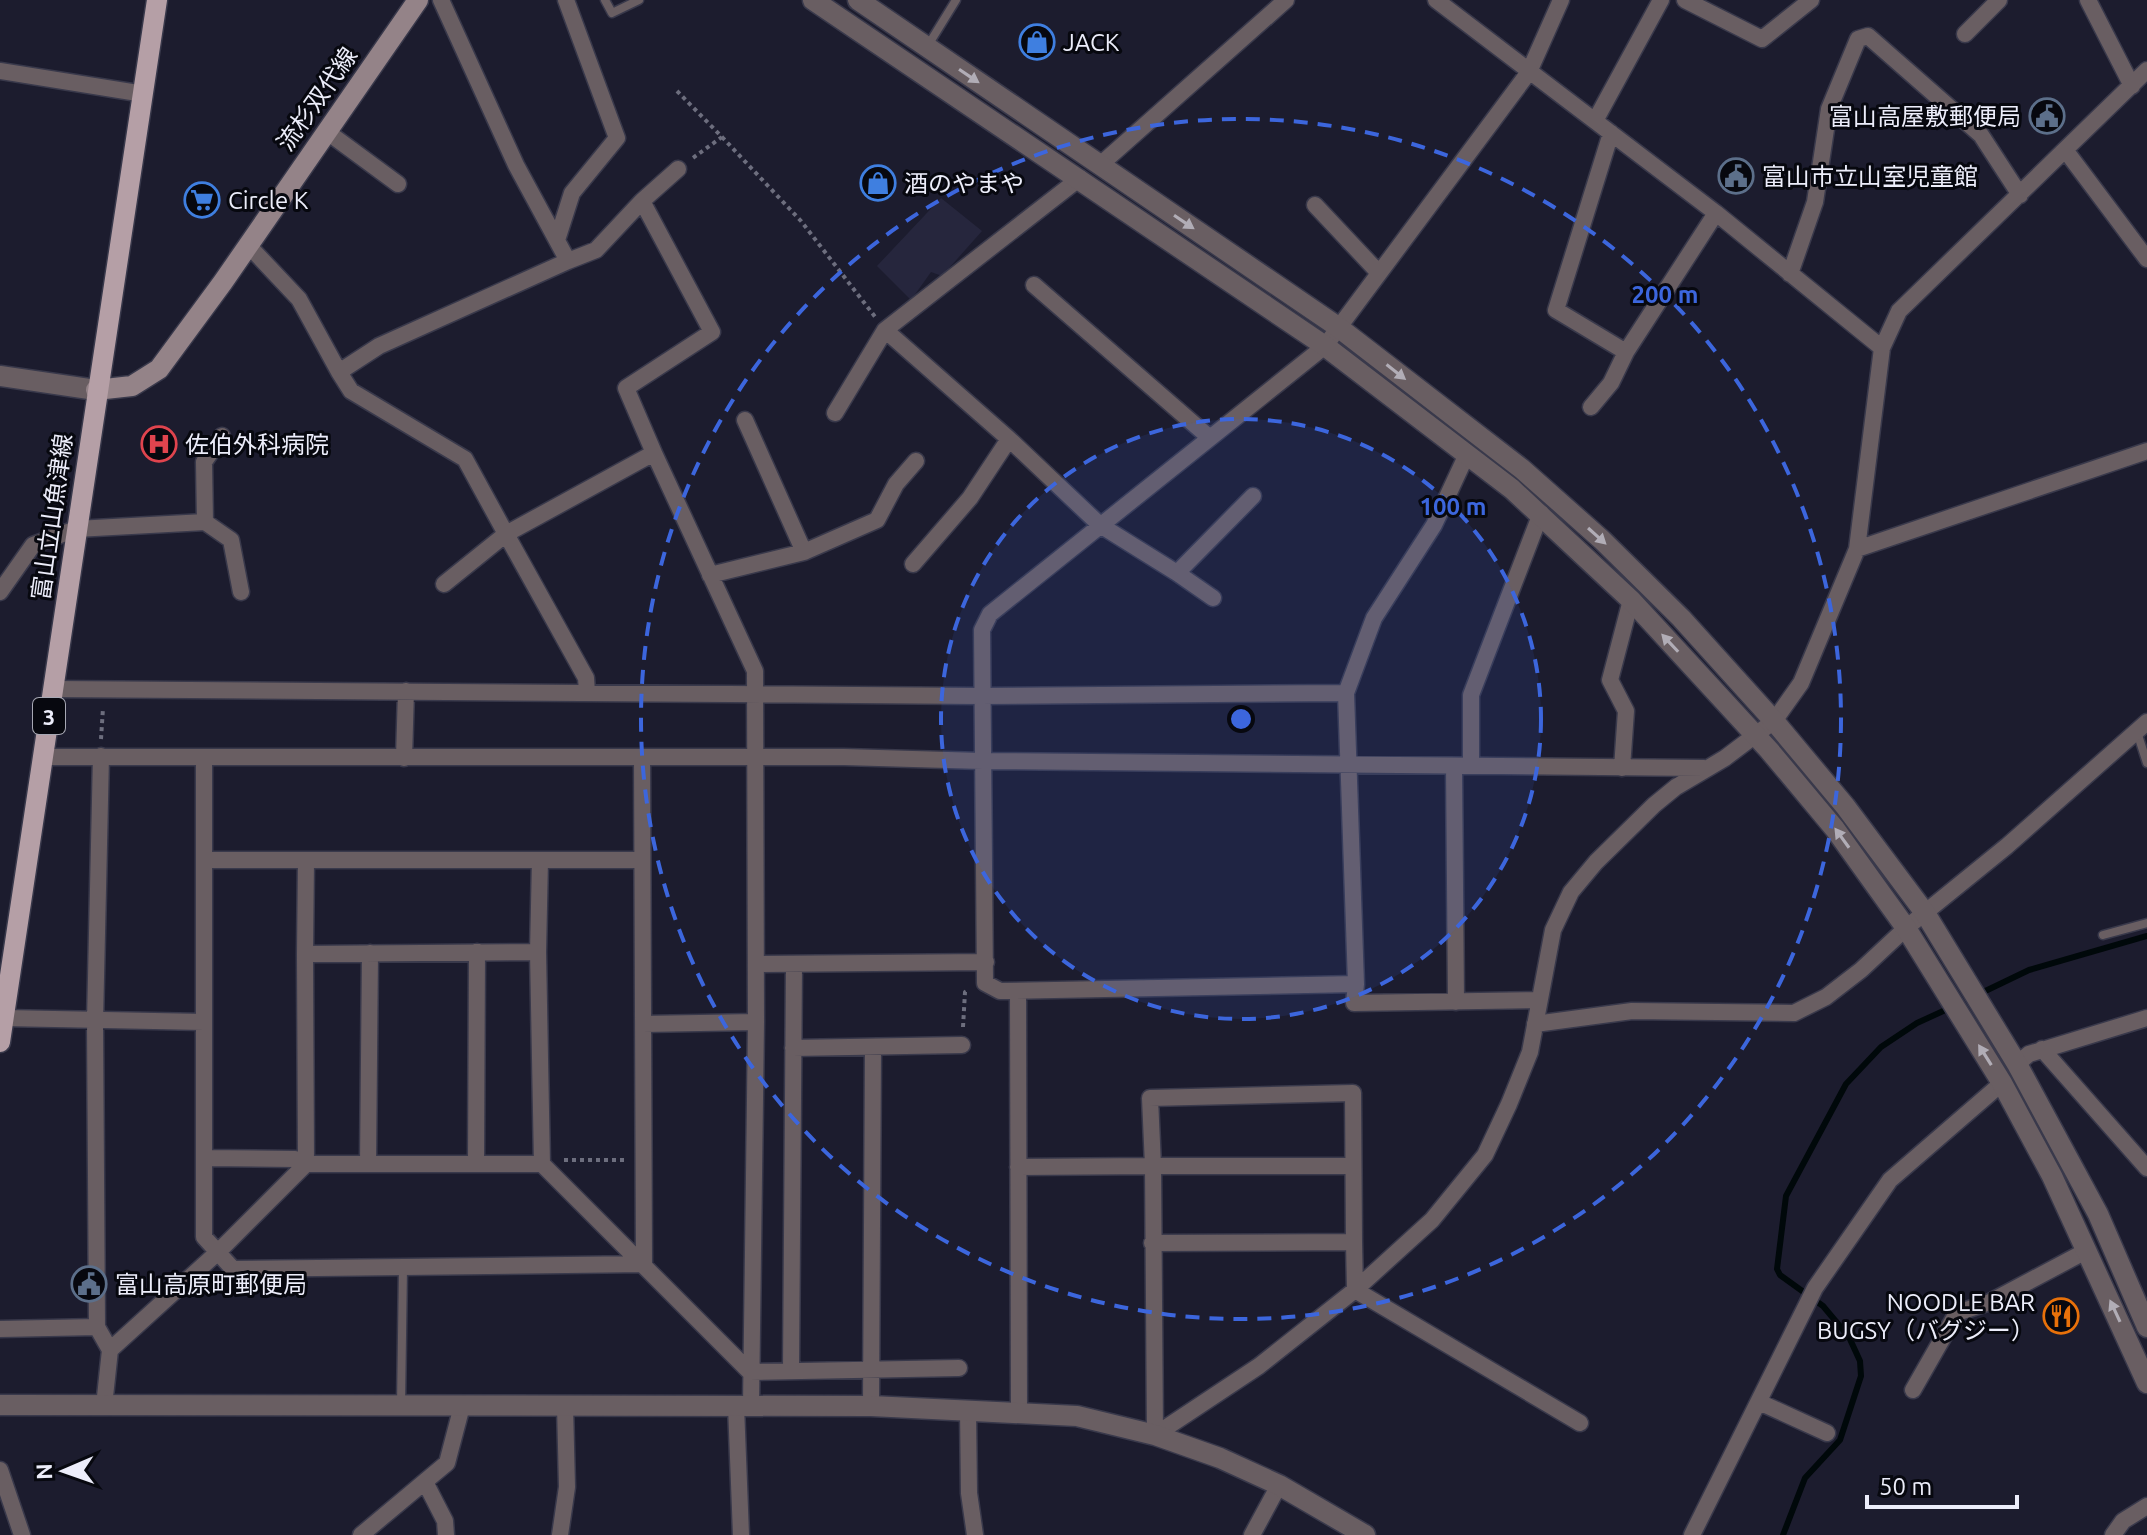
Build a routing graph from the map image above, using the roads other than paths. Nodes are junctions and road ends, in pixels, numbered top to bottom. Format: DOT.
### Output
graph roads {
  1 [pos="157,0"];
  2 [pos="441,0"];
  3 [pos="566,0"];
  4 [pos="605,0"];
  5 [pos="639,0"];
  6 [pos="813,0"];
  7 [pos="858,0"];
  8 [pos="956,0"];
  9 [pos="1286,0"];
  10 [pos="1436,0"];
  11 [pos="1561,0"];
  12 [pos="1661,0"];
  13 [pos="1685,0"];
  14 [pos="1811,0"];
  15 [pos="1999,0"];
  16 [pos="2088,0"];
  17 [pos="414,1"];
  18 [pos="1965,34"];
  19 [pos="927,47"];
  20 [pos="2147,70"];
  21 [pos="0,71"];
  22 [pos="1529,72"];
  23 [pos="2132,86"];
  24 [pos="144,94"];
  25 [pos="1595,121"];
  26 [pos="326,131"];
  27 [pos="1611,133"];
  28 [pos="2066,151"];
  29 [pos="1100,165"];
  30 [pos="678,169"];
  31 [pos="1080,178"];
  32 [pos="398,184"];
  33 [pos="2020,195"];
  34 [pos="642,201"];
  35 [pos="1315,205"];
  36 [pos="1716,213"];
  37 [pos="557,240"];
  38 [pos="248,245"];
  39 [pos="2147,259"];
  40 [pos="568,261"];
  41 [pos="1379,273"];
  42 [pos="1790,274"];
  43 [pos="1034,285"];
  44 [pos="1338,327"];
  45 [pos="885,330"];
  46 [pos="1325,346"];
  47 [pos="1882,348"];
  48 [pos="1626,352"];
  49 [pos="339,372"];
  50 [pos="0,376"];
  51 [pos="96,390"];
  52 [pos="1591,407"];
  53 [pos="835,413"];
  54 [pos="745,420"];
  55 [pos="222,436"];
  56 [pos="1210,438"];
  57 [pos="1009,439"];
  58 [pos="2147,451"];
  59 [pos="654,453"];
  60 [pos="1467,454"];
  61 [pos="916,461"];
  62 [pos="1253,496"];
  63 [pos="1541,513"];
  64 [pos="205,522"];
  65 [pos="1100,525"];
  66 [pos="76,529"];
  67 [pos="506,534"];
  68 [pos="1857,549"];
  69 [pos="804,552"];
  70 [pos="913,564"];
  71 [pos="1177,573"];
  72 [pos="710,575"];
  73 [pos="444,584"];
  74 [pos="0,592"];
  75 [pos="241,592"];
  76 [pos="1213,598"];
  77 [pos="1631,600"];
  78 [pos="53,689"];
  79 [pos="406,691"];
  80 [pos="587,692"];
  81 [pos="755,693"];
  82 [pos="1346,693"];
  83 [pos="980,696"];
  84 [pos="1774,721"];
  85 [pos="2142,726"];
  86 [pos="1756,735"];
  87 [pos="101,756"];
  88 [pos="44,757"];
  89 [pos="642,757"];
  90 [pos="755,757"];
  91 [pos="204,758"];
  92 [pos="404,758"];
  93 [pos="982,761"];
  94 [pos="2147,763"];
  95 [pos="1351,765"];
  96 [pos="1463,766"];
  97 [pos="1622,768"];
  98 [pos="1704,768"];
  99 [pos="204,860"];
  100 [pos="306,860"];
  101 [pos="540,860"];
  102 [pos="642,860"];
  103 [pos="1925,913"];
  104 [pos="2147,923"];
  105 [pos="1906,928"];
  106 [pos="2103,935"];
  107 [pos="477,952"];
  108 [pos="538,952"];
  109 [pos="370,953"];
  110 [pos="305,954"];
  111 [pos="986,962"];
  112 [pos="756,964"];
  113 [pos="794,964"];
  114 [pos="1356,984"];
  115 [pos="1018,991"];
  116 [pos="1539,1000"];
  117 [pos="1456,1002"];
  118 [pos="4,1018"];
  119 [pos="2147,1018"];
  120 [pos="95,1022"];
  121 [pos="204,1022"];
  122 [pos="756,1022"];
  123 [pos="643,1024"];
  124 [pos="1535,1024"];
  125 [pos="0,1042"];
  126 [pos="962,1045"];
  127 [pos="873,1047"];
  128 [pos="793,1048"];
  129 [pos="2042,1049"];
  130 [pos="2017,1064"];
  131 [pos="2002,1083"];
  132 [pos="204,1158"];
  133 [pos="306,1164"];
  134 [pos="368,1164"];
  135 [pos="476,1164"];
  136 [pos="542,1164"];
  137 [pos="1153,1166"];
  138 [pos="1353,1166"];
  139 [pos="1018,1167"];
  140 [pos="2147,1168"];
  141 [pos="1354,1242"];
  142 [pos="1152,1243"];
  143 [pos="2086,1251"];
  144 [pos="218,1252"];
  145 [pos="644,1264"];
  146 [pos="403,1267"];
  147 [pos="1355,1290"];
  148 [pos="97,1327"];
  149 [pos="2147,1327"];
  150 [pos="0,1329"];
  151 [pos="110,1350"];
  152 [pos="959,1368"];
  153 [pos="870,1369"];
  154 [pos="791,1371"];
  155 [pos="750,1372"];
  156 [pos="2147,1383"];
  157 [pos="1913,1390"];
  158 [pos="1759,1402"];
  159 [pos="0,1405"];
  160 [pos="104,1406"];
  161 [pos="401,1406"];
  162 [pos="462,1406"];
  163 [pos="565,1406"];
  164 [pos="743,1406"];
  165 [pos="871,1406"];
  166 [pos="968,1410"];
  167 [pos="1019,1412"];
  168 [pos="1580,1423"];
  169 [pos="1827,1433"];
  170 [pos="1155,1435"];
  171 [pos="0,1470"];
  172 [pos="425,1482"];
  173 [pos="1279,1485"];
  174 [pos="2147,1506"];
  175 [pos="22,1535"];
  176 [pos="361,1535"];
  177 [pos="446,1535"];
  178 [pos="560,1535"];
  179 [pos="741,1535"];
  180 [pos="975,1535"];
  181 [pos="1252,1535"];
  182 [pos="1365,1535"];
  183 [pos="1692,1535"];
  184 [pos="2113,1535"];
  1 -- 24 [label="main road, 富山立山魚津線 / 3"];
  2 -- 37 [label="street"];
  3 -- 37 [label="street"];
  4 -- 5 [label="lane"];
  6 -- 31 [label="street"];
  7 -- 19 [label="street"];
  8 -- 19 [label="lane"];
  9 -- 29 [label="street"];
  10 -- 22 [label="street"];
  11 -- 22 [label="street"];
  12 -- 25 [label="street"];
  13 -- 14 [label="street"];
  15 -- 18 [label="street"];
  16 -- 23 [label="street"];
  17 -- 26 [label="main road, 流杉双代線"];
  19 -- 29 [label="street, one-way"];
  20 -- 23 [label="street"];
  21 -- 24 [label="street"];
  22 -- 25 [label="street"];
  22 -- 41 [label="street"];
  23 -- 28 [label="street"];
  24 -- 51 [label="main road, 富山立山魚津線 / 3"];
  25 -- 27 [label="street"];
  26 -- 32 [label="street"];
  26 -- 38 [label="main road, 流杉双代線"];
  27 -- 36 [label="street"];
  27 -- 48 [label="street"];
  28 -- 33 [label="street"];
  28 -- 39 [label="street"];
  29 -- 44 [label="street, one-way"];
  30 -- 34 [label="street"];
  31 -- 45 [label="street"];
  31 -- 46 [label="street"];
  33 -- 42 [label="street"];
  33 -- 47 [label="street"];
  34 -- 40 [label="street"];
  34 -- 59 [label="street"];
  35 -- 41 [label="street"];
  36 -- 42 [label="street"];
  36 -- 48 [label="street"];
  37 -- 40 [label="street"];
  38 -- 49 [label="street"];
  38 -- 51 [label="main road, 流杉双代線"];
  40 -- 49 [label="street"];
  41 -- 44 [label="street"];
  42 -- 47 [label="street"];
  43 -- 56 [label="street"];
  44 -- 46 [label="street"];
  44 -- 84 [label="street, one-way"];
  45 -- 53 [label="street"];
  45 -- 57 [label="street"];
  46 -- 56 [label="street"];
  46 -- 60 [label="street"];
  47 -- 68 [label="street"];
  48 -- 52 [label="street"];
  49 -- 67 [label="street"];
  50 -- 51 [label="street"];
  51 -- 66 [label="main road, 富山立山魚津線 / 3"];
  54 -- 69 [label="street"];
  55 -- 64 [label="street"];
  56 -- 65 [label="street"];
  57 -- 65 [label="street"];
  57 -- 70 [label="street"];
  58 -- 68 [label="street"];
  59 -- 67 [label="street"];
  59 -- 72 [label="street"];
  60 -- 63 [label="street"];
  60 -- 82 [label="street"];
  61 -- 69 [label="street"];
  62 -- 71 [label="street"];
  63 -- 77 [label="street"];
  63 -- 96 [label="street"];
  64 -- 66 [label="street"];
  64 -- 75 [label="street"];
  65 -- 71 [label="street"];
  65 -- 83 [label="street"];
  66 -- 74 [label="street"];
  66 -- 78 [label="main road, 富山立山魚津線 / 3"];
  67 -- 73 [label="street"];
  67 -- 80 [label="street"];
  68 -- 84 [label="street"];
  69 -- 72 [label="street"];
  71 -- 76 [label="street"];
  72 -- 81 [label="street"];
  86 -- 77 [label="street, one-way"];
  77 -- 97 [label="street"];
  78 -- 79 [label="street"];
  78 -- 88 [label="main road, 富山立山魚津線 / 3"];
  79 -- 80 [label="street"];
  79 -- 92 [label="street"];
  80 -- 81 [label="street"];
  81 -- 83 [label="street"];
  81 -- 90 [label="street"];
  82 -- 83 [label="street"];
  82 -- 95 [label="street"];
  83 -- 93 [label="street"];
  84 -- 86 [label="street"];
  84 -- 103 [label="street"];
  85 -- 94 [label="lane"];
  85 -- 103 [label="street"];
  86 -- 98 [label="street"];
  105 -- 86 [label="street, one-way"];
  87 -- 88 [label="street"];
  87 -- 91 [label="street"];
  87 -- 120 [label="street"];
  88 -- 118 [label="main road, 富山立山魚津線 / 3"];
  89 -- 90 [label="street"];
  89 -- 92 [label="street"];
  89 -- 102 [label="street"];
  90 -- 93 [label="street"];
  90 -- 112 [label="street"];
  91 -- 92 [label="street"];
  91 -- 99 [label="street"];
  93 -- 95 [label="street"];
  93 -- 111 [label="street"];
  95 -- 96 [label="street"];
  95 -- 114 [label="street"];
  96 -- 97 [label="street"];
  96 -- 117 [label="street"];
  97 -- 98 [label="street"];
  98 -- 116 [label="street"];
  99 -- 100 [label="street"];
  99 -- 121 [label="street"];
  100 -- 101 [label="street"];
  100 -- 110 [label="street"];
  101 -- 102 [label="street"];
  101 -- 108 [label="street"];
  102 -- 123 [label="street"];
  103 -- 105 [label="street"];
  103 -- 130 [label="street"];
  104 -- 106 [label="lane"];
  105 -- 124 [label="street"];
  131 -- 105 [label="street, one-way"];
  107 -- 108 [label="street"];
  107 -- 109 [label="street"];
  107 -- 135 [label="street"];
  108 -- 136 [label="street"];
  109 -- 110 [label="street"];
  109 -- 134 [label="street"];
  110 -- 133 [label="street"];
  111 -- 113 [label="street"];
  111 -- 115 [label="street"];
  112 -- 113 [label="street"];
  112 -- 122 [label="street"];
  113 -- 128 [label="street"];
  114 -- 115 [label="street"];
  114 -- 117 [label="street"];
  115 -- 139 [label="street"];
  116 -- 117 [label="street"];
  116 -- 124 [label="street"];
  118 -- 120 [label="street"];
  118 -- 125 [label="main road, 富山立山魚津線 / 3"];
  119 -- 129 [label="street"];
  120 -- 121 [label="street"];
  120 -- 148 [label="street"];
  121 -- 132 [label="street"];
  122 -- 123 [label="street"];
  122 -- 155 [label="street"];
  123 -- 145 [label="street"];
  124 -- 147 [label="street"];
  126 -- 127 [label="street"];
  127 -- 128 [label="street"];
  127 -- 153 [label="street"];
  128 -- 154 [label="street"];
  129 -- 130 [label="street"];
  129 -- 140 [label="street"];
  130 -- 149 [label="street"];
  131 -- 143 [label="street"];
  131 -- 158 [label="street"];
  132 -- 133 [label="street"];
  132 -- 144 [label="street"];
  133 -- 134 [label="street"];
  133 -- 144 [label="street"];
  134 -- 135 [label="street"];
  135 -- 136 [label="street"];
  136 -- 145 [label="street"];
  137 -- 138 [label="street"];
  137 -- 138 [label="street"];
  137 -- 139 [label="street"];
  137 -- 142 [label="street"];
  138 -- 141 [label="street"];
  139 -- 167 [label="street"];
  141 -- 142 [label="street"];
  141 -- 147 [label="street"];
  142 -- 170 [label="street"];
  156 -- 143 [label="street, one-way"];
  143 -- 157 [label="street"];
  144 -- 146 [label="street"];
  144 -- 151 [label="street"];
  145 -- 146 [label="street"];
  145 -- 155 [label="street"];
  146 -- 161 [label="lane"];
  147 -- 168 [label="street"];
  147 -- 170 [label="street"];
  148 -- 150 [label="street"];
  148 -- 151 [label="street"];
  151 -- 160 [label="street"];
  152 -- 153 [label="street"];
  153 -- 154 [label="street"];
  153 -- 165 [label="street"];
  154 -- 155 [label="street"];
  155 -- 164 [label="street"];
  158 -- 169 [label="street"];
  158 -- 183 [label="street"];
  159 -- 160 [label="street"];
  160 -- 161 [label="street"];
  161 -- 162 [label="street"];
  162 -- 163 [label="street"];
  162 -- 172 [label="street"];
  163 -- 164 [label="street"];
  163 -- 178 [label="street"];
  164 -- 165 [label="street"];
  164 -- 179 [label="street"];
  165 -- 166 [label="street"];
  166 -- 167 [label="street"];
  166 -- 180 [label="street"];
  167 -- 170 [label="street"];
  170 -- 173 [label="street"];
  171 -- 175 [label="street"];
  172 -- 176 [label="street"];
  172 -- 177 [label="street"];
  173 -- 181 [label="street"];
  173 -- 182 [label="street"];
  174 -- 184 [label="street"];
}
